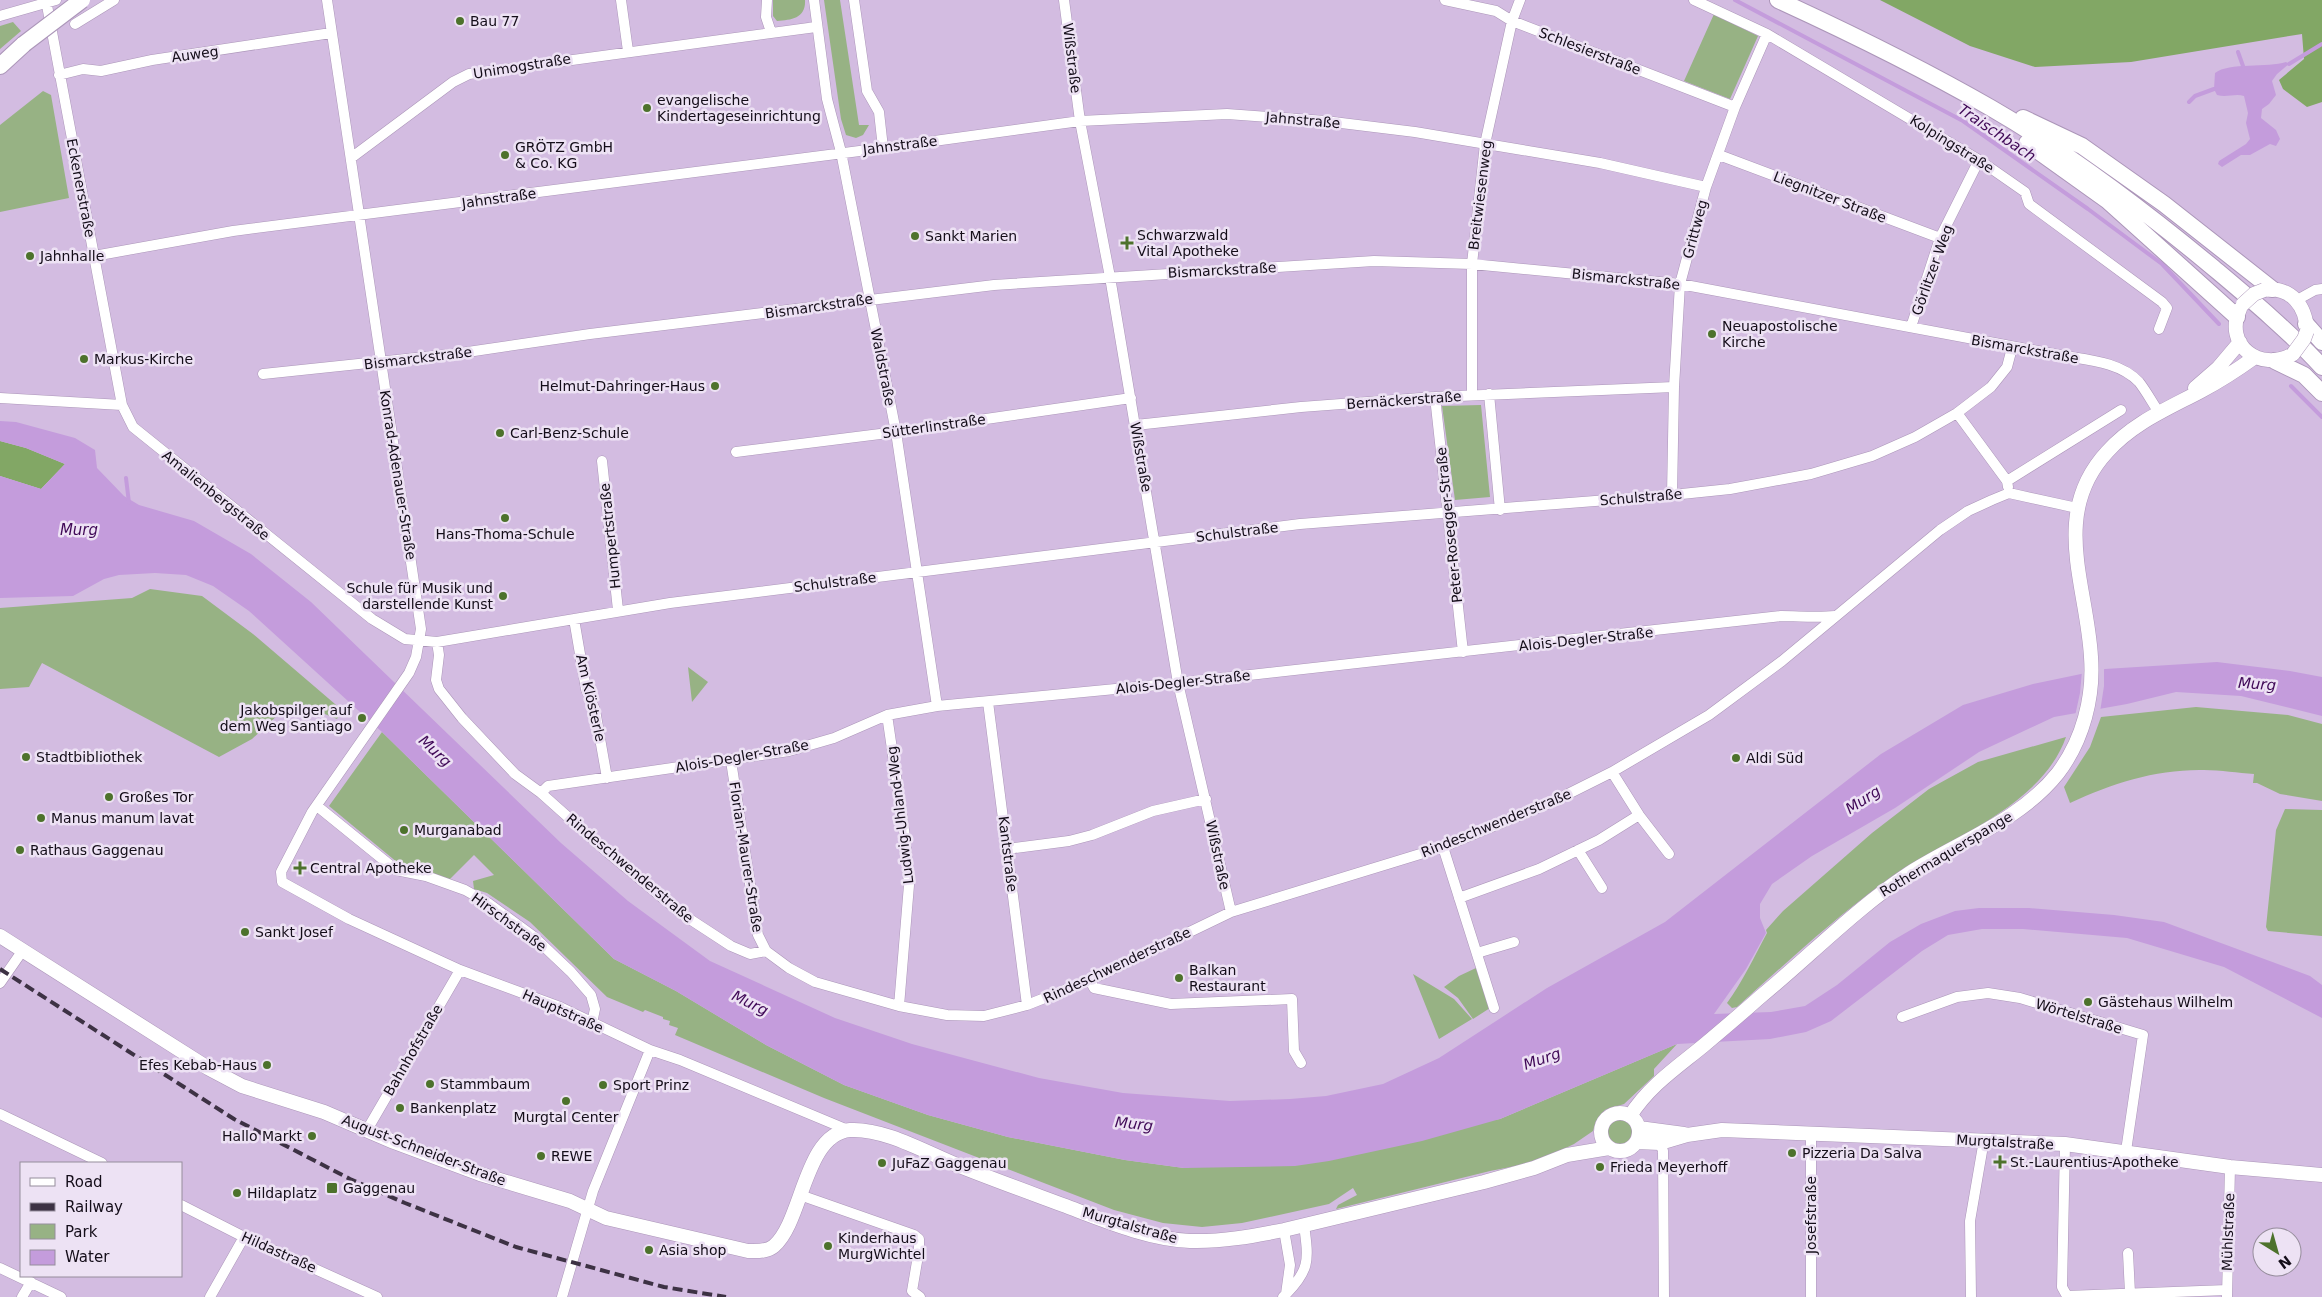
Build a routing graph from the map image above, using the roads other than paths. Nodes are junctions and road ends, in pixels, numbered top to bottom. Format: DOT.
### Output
graph roads {
  1 [pos="82,0"];
  2 [pos="114,0"];
  3 [pos="327,0"];
  4 [pos="621,0"];
  5 [pos="767,0"];
  6 [pos="814,0"];
  7 [pos="854,0"];
  8 [pos="1064,0"];
  9 [pos="1444,0"];
  10 [pos="1520,0"];
  11 [pos="1694,0"];
  12 [pos="1778,0"];
  13 [pos="50,1"];
  14 [pos="0,16"];
  15 [pos="1512,22"];
  16 [pos="75,24"];
  17 [pos="816,27"];
  18 [pos="771,32"];
  19 [pos="331,33"];
  20 [pos="1766,34"];
  21 [pos="628,51"];
  22 [pos="0,66"];
  23 [pos="59,74"];
  24 [pos="1735,107"];
  25 [pos="1991,108"];
  26 [pos="1080,121"];
  27 [pos="1485,144"];
  28 [pos="883,148"];
  29 [pos="841,152"];
  30 [pos="1719,155"];
  31 [pos="351,158"];
  32 [pos="1979,160"];
  33 [pos="1706,187"];
  34 [pos="359,216"];
  35 [pos="1940,238"];
  36 [pos="94,256"];
  37 [pos="1472,264"];
  38 [pos="1110,277"];
  39 [pos="1680,284"];
  40 [pos="2268,290"];
  41 [pos="2322,290"];
  42 [pos="870,299"];
  43 [pos="2296,300"];
  44 [pos="2240,310"];
  45 [pos="1912,327"];
  46 [pos="2306,327"];
  47 [pos="2160,329"];
  48 [pos="2240,342"];
  49 [pos="2322,342"];
  50 [pos="2012,348"];
  51 [pos="2255,357"];
  52 [pos="2275,361"];
  53 [pos="381,363"];
  54 [pos="2322,367"];
  55 [pos="263,374"];
  56 [pos="1674,387"];
  57 [pos="2322,393"];
  58 [pos="1489,394"];
  59 [pos="1472,395"];
  60 [pos="1435,397"];
  61 [pos="0,398"];
  62 [pos="1131,398"];
  63 [pos="122,405"];
  64 [pos="2164,408"];
  65 [pos="2121,410"];
  66 [pos="1957,412"];
  67 [pos="1136,425"];
  68 [pos="896,432"];
  69 [pos="736,452"];
  70 [pos="602,461"];
  71 [pos="2007,482"];
  72 [pos="2009,493"];
  73 [pos="1672,495"];
  74 [pos="2077,508"];
  75 [pos="1500,510"];
  76 [pos="1448,514"];
  77 [pos="1156,542"];
  78 [pos="918,572"];
  79 [pos="618,610"];
  80 [pos="1835,616"];
  81 [pos="574,619"];
  82 [pos="421,640"];
  83 [pos="437,642"];
  84 [pos="1463,652"];
  85 [pos="1178,683"];
  86 [pos="988,702"];
  87 [pos="937,706"];
  88 [pos="887,715"];
  89 [pos="731,761"];
  90 [pos="1612,772"];
  91 [pos="607,778"];
  92 [pos="541,792"];
  93 [pos="1206,799"];
  94 [pos="316,806"];
  95 [pos="1640,815"];
  96 [pos="1443,847"];
  97 [pos="1007,849"];
  98 [pos="1578,850"];
  99 [pos="1669,854"];
  100 [pos="282,882"];
  101 [pos="1602,888"];
  102 [pos="1459,898"];
  103 [pos="1231,912"];
  104 [pos="0,936"];
  105 [pos="1514,942"];
  106 [pos="23,950"];
  107 [pos="766,951"];
  108 [pos="1477,953"];
  109 [pos="460,970"];
  110 [pos="1090,980"];
  111 [pos="0,983"];
  112 [pos="1027,1005"];
  113 [pos="899,1006"];
  114 [pos="1494,1008"];
  115 [pos="1902,1017"];
  116 [pos="592,1023"];
  117 [pos="650,1050"];
  118 [pos="1301,1063"];
  119 [pos="0,1114"];
  120 [pos="1630,1116"];
  121 [pos="1639,1128"];
  122 [pos="367,1130"];
  123 [pos="848,1130"];
  124 [pos="1601,1133"];
  125 [pos="1811,1133"];
  126 [pos="1687,1134"];
  127 [pos="1984,1140"];
  128 [pos="1636,1142"];
  129 [pos="1660,1143"];
  130 [pos="2065,1144"];
  131 [pos="1609,1148"];
  132 [pos="2126,1151"];
  133 [pos="1567,1155"];
  134 [pos="100,1162"];
  135 [pos="2230,1167"];
  136 [pos="2322,1175"];
  137 [pos="800,1195"];
  138 [pos="182,1206"];
  139 [pos="587,1209"];
  140 [pos="1304,1225"];
  141 [pos="1284,1230"];
  142 [pos="244,1237"];
  143 [pos="2128,1253"];
  144 [pos="0,1268"];
  145 [pos="31,1282"];
  146 [pos="2227,1293"];
  147 [pos="2137,1294"];
  148 [pos="1284,1296"];
  149 [pos="22,1297"];
  150 [pos="61,1297"];
  151 [pos="210,1297"];
  152 [pos="377,1297"];
  153 [pos="562,1297"];
  154 [pos="920,1297"];
  155 [pos="1664,1297"];
  156 [pos="1810,1297"];
  157 [pos="1971,1297"];
  158 [pos="2067,1297"];
  1 -- 22 [label="main road, bridge"];
  2 -- 16 [label="street"];
  3 -- 19 [label="street, Konrad-Adenauer-Straße"];
  4 -- 21 [label="street"];
  5 -- 18 [label="street"];
  6 -- 17 [label="street, Waldstraße"];
  7 -- 28 [label="street"];
  8 -- 26 [label="street, Wißstraße"];
  9 -- 15 [label="street, Schlesierstraße"];
  10 -- 15 [label="street, Breitwiesenweg"];
  11 -- 20 [label="street, Kolpingstraße"];
  12 -- 25 [label="main road"];
  13 -- 14 [label="street"];
  13 -- 23 [label="street, Eckenerstraße"];
  15 -- 24 [label="street, Schlesierstraße"];
  15 -- 27 [label="street, Breitwiesenweg"];
  17 -- 18 [label="street, Unimogstraße"];
  17 -- 29 [label="street, Waldstraße"];
  18 -- 21 [label="street, Unimogstraße"];
  19 -- 23 [label="street, Auweg"];
  19 -- 31 [label="street, Konrad-Adenauer-Straße"];
  20 -- 24 [label="street, Grittweg"];
  20 -- 32 [label="street, Kolpingstraße"];
  21 -- 31 [label="street, Unimogstraße"];
  23 -- 36 [label="street, Eckenerstraße"];
  24 -- 30 [label="street, Grittweg"];
  25 -- 40 [label="main road"];
  25 -- 44 [label="main road"];
  25 -- 54 [label="main road"];
  26 -- 27 [label="street, Jahnstraße"];
  26 -- 28 [label="street, Jahnstraße"];
  26 -- 38 [label="street, Wißstraße"];
  27 -- 33 [label="street, Jahnstraße"];
  27 -- 37 [label="street, Breitwiesenweg"];
  28 -- 29 [label="street, Jahnstraße"];
  29 -- 34 [label="street, Jahnstraße"];
  29 -- 42 [label="street, Waldstraße"];
  30 -- 33 [label="street, Grittweg"];
  30 -- 35 [label="street, Liegnitzer Straße"];
  31 -- 34 [label="street, Konrad-Adenauer-Straße"];
  32 -- 35 [label="street, Görlitzer Weg"];
  32 -- 47 [label="street, Kolpingstraße"];
  33 -- 39 [label="street, Grittweg"];
  34 -- 36 [label="street, Jahnstraße"];
  34 -- 53 [label="street, Konrad-Adenauer-Straße"];
  35 -- 45 [label="street, Görlitzer Weg"];
  36 -- 63 [label="street, Eckenerstraße"];
  37 -- 38 [label="street, Bismarckstraße"];
  37 -- 39 [label="street, Bismarckstraße"];
  37 -- 59 [label="street, Breitwiesenweg"];
  38 -- 42 [label="street, Bismarckstraße"];
  38 -- 62 [label="street, Wißstraße"];
  39 -- 45 [label="street, Bismarckstraße"];
  39 -- 56 [label="street, Grittweg"];
  40 -- 43 [label="street"];
  40 -- 44 [label="street, bridge"];
  41 -- 43 [label="street"];
  42 -- 53 [label="street, Bismarckstraße"];
  42 -- 68 [label="street, Waldstraße"];
  43 -- 46 [label="street"];
  44 -- 48 [label="street"];
  45 -- 50 [label="street, Bismarckstraße"];
  46 -- 49 [label="main road"];
  46 -- 52 [label="street, bridge"];
  48 -- 51 [label="street"];
  48 -- 64 [label="street"];
  50 -- 64 [label="street, Bismarckstraße"];
  50 -- 66 [label="street, Schulstraße"];
  51 -- 52 [label="street"];
  51 -- 64 [label="street"];
  52 -- 57 [label="main road"];
  53 -- 55 [label="street, Bismarckstraße"];
  53 -- 82 [label="street, Konrad-Adenauer-Straße"];
  56 -- 58 [label="street, Bernäckerstraße"];
  56 -- 73 [label="street, Grittweg"];
  58 -- 59 [label="street, Bernäckerstraße"];
  58 -- 75 [label="street"];
  59 -- 60 [label="street, Bernäckerstraße"];
  60 -- 67 [label="street, Bernäckerstraße"];
  60 -- 76 [label="street, Peter-Rosegger-Straße"];
  61 -- 63 [label="street"];
  62 -- 67 [label="street, Wißstraße"];
  62 -- 68 [label="street, Sütterlinstraße"];
  63 -- 82 [label="street, Amalienbergstraße"];
  64 -- 74 [label="street, Rothermaquerspange"];
  65 -- 71 [label="street"];
  66 -- 71 [label="street"];
  66 -- 73 [label="street, Schulstraße"];
  67 -- 77 [label="street, Wißstraße"];
  68 -- 69 [label="street, Sütterlinstraße"];
  68 -- 78 [label="street, Waldstraße"];
  70 -- 79 [label="street, Humpertstraße"];
  71 -- 72 [label="street"];
  72 -- 74 [label="street"];
  72 -- 80 [label="street, Rindeschwenderstraße"];
  73 -- 75 [label="street, Schulstraße"];
  74 -- 120 [label="street, Rothermaquerspange"];
  75 -- 76 [label="street, Schulstraße"];
  76 -- 77 [label="street, Schulstraße"];
  76 -- 84 [label="street, Peter-Rosegger-Straße"];
  77 -- 78 [label="street, Schulstraße"];
  77 -- 85 [label="street, Wißstraße"];
  78 -- 79 [label="street, Schulstraße"];
  78 -- 87 [label="street, Waldstraße"];
  79 -- 81 [label="street, Schulstraße"];
  80 -- 84 [label="street, Alois-Degler-Straße"];
  80 -- 90 [label="street, Rindeschwenderstraße"];
  81 -- 83 [label="street, Schulstraße"];
  81 -- 91 [label="street, Am Klösterle"];
  82 -- 83 [label="street, Schulstraße"];
  82 -- 94 [label="street, Konrad-Adenauer-Straße"];
  83 -- 92 [label="street, Rindeschwenderstraße"];
  84 -- 85 [label="street, Alois-Degler-Straße"];
  85 -- 86 [label="street, Alois-Degler-Straße"];
  85 -- 93 [label="street, Wißstraße"];
  86 -- 87 [label="street, Alois-Degler-Straße"];
  86 -- 97 [label="street, Kantstraße"];
  87 -- 88 [label="street, Alois-Degler-Straße"];
  88 -- 89 [label="street, Alois-Degler-Straße"];
  88 -- 113 [label="street, Ludwig-Uhland-Weg"];
  89 -- 91 [label="street, Alois-Degler-Straße"];
  89 -- 107 [label="street, Florian-Maurer-Straße"];
  90 -- 95 [label="street"];
  90 -- 96 [label="street, Rindeschwenderstraße"];
  91 -- 92 [label="street, Alois-Degler-Straße"];
  92 -- 107 [label="street, Rindeschwenderstraße"];
  93 -- 97 [label="street"];
  93 -- 103 [label="street, Wißstraße"];
  94 -- 100 [label="street, Konrad-Adenauer-Straße"];
  94 -- 116 [label="street, Hirschstraße"];
  95 -- 98 [label="street"];
  95 -- 99 [label="street"];
  96 -- 102 [label="street"];
  96 -- 103 [label="street, Rindeschwenderstraße"];
  97 -- 112 [label="street, Kantstraße"];
  98 -- 101 [label="street"];
  98 -- 102 [label="street"];
  100 -- 109 [label="street, Hauptstraße"];
  102 -- 108 [label="street"];
  103 -- 110 [label="street, Rindeschwenderstraße"];
  104 -- 106 [label="street, August-Schneider-Straße"];
  105 -- 108 [label="street"];
  106 -- 111 [label="street"];
  106 -- 122 [label="street, August-Schneider-Straße"];
  107 -- 113 [label="street, Rindeschwenderstraße"];
  108 -- 114 [label="street"];
  109 -- 116 [label="street, Hauptstraße"];
  109 -- 122 [label="street, Bahnhofstraße"];
  110 -- 112 [label="street, Rindeschwenderstraße"];
  110 -- 118 [label="street"];
  112 -- 113 [label="street, Rindeschwenderstraße"];
  115 -- 132 [label="street, Wörtelstraße"];
  116 -- 117 [label="street, Hauptstraße"];
  117 -- 123 [label="street, Hauptstraße"];
  117 -- 139 [label="street"];
  119 -- 134 [label="street"];
  120 -- 121 [label="street"];
  120 -- 124 [label="street, Murgtalstraße"];
  121 -- 126 [label="street, Murgtalstraße"];
  121 -- 128 [label="street"];
  122 -- 139 [label="street, August-Schneider-Straße"];
  123 -- 137 [label="street, August-Schneider-Straße"];
  123 -- 141 [label="street, Murgtalstraße"];
  124 -- 131 [label="street"];
  124 -- 133 [label="street, Murgtalstraße"];
  125 -- 126 [label="street, Murgtalstraße"];
  125 -- 127 [label="street, Murgtalstraße"];
  125 -- 156 [label="street, Josefstraße"];
  126 -- 129 [label="street, Murgtalstraße"];
  127 -- 130 [label="street, Murgtalstraße"];
  127 -- 157 [label="street"];
  128 -- 129 [label="street, Murgtalstraße"];
  128 -- 131 [label="street, Murgtalstraße"];
  129 -- 155 [label="street"];
  130 -- 132 [label="street, Murgtalstraße"];
  130 -- 158 [label="street"];
  131 -- 133 [label="street, Murgtalstraße"];
  132 -- 135 [label="street, Murgtalstraße"];
  133 -- 140 [label="street, Murgtalstraße"];
  135 -- 136 [label="street, Murgtalstraße"];
  135 -- 146 [label="street, Mühlstraße"];
  137 -- 139 [label="street, August-Schneider-Straße"];
  137 -- 154 [label="street"];
  138 -- 142 [label="street, Hildastraße"];
  139 -- 153 [label="street"];
  140 -- 141 [label="street, Murgtalstraße"];
  140 -- 148 [label="street"];
  141 -- 148 [label="street"];
  142 -- 151 [label="street"];
  142 -- 152 [label="street, Hildastraße"];
  143 -- 147 [label="street"];
  144 -- 145 [label="street"];
  145 -- 149 [label="street"];
  145 -- 150 [label="street"];
  146 -- 147 [label="street"];
  147 -- 158 [label="street"];
}
